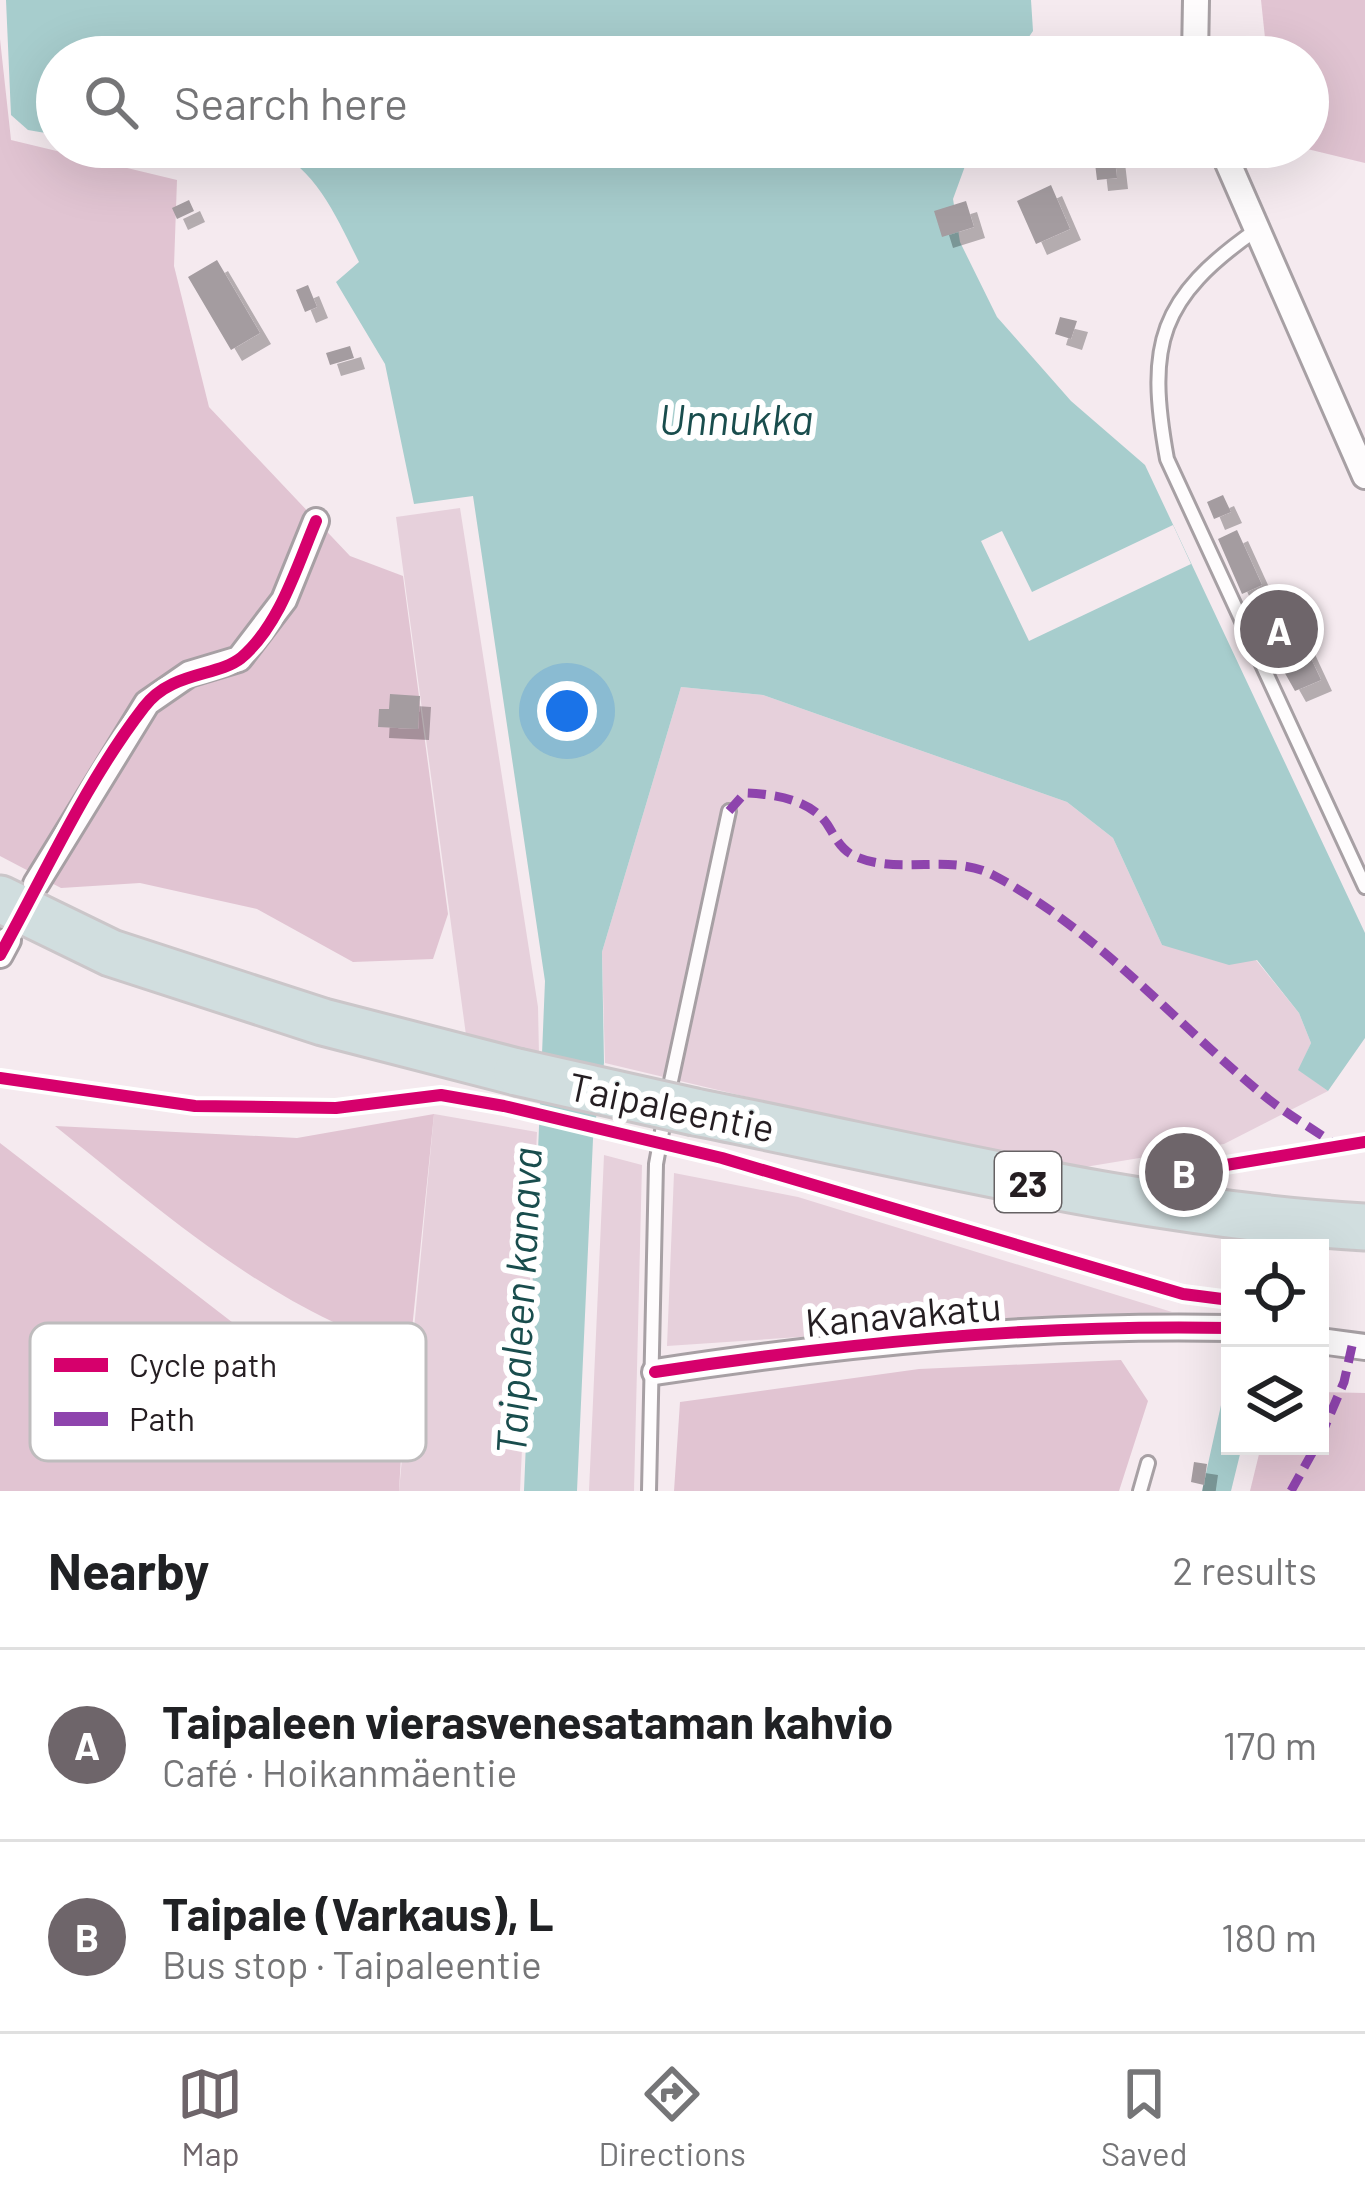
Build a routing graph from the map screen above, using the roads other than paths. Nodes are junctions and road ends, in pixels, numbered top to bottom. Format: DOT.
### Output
graph roads {
  1 [pos="1196,0"];
  2 [pos="1195,36"];
  3 [pos="1230,168"];
  4 [pos="1256,230"];
  5 [pos="1365,476"];
  6 [pos="316,520"];
  7 [pos="729,811"];
  8 [pos="1365,887"];
  9 [pos="11,919"];
  10 [pos="1365,1227"];
  11 [pos="1221,1328"];
  12 [pos="1329,1342"];
  13 [pos="1365,1347"];
  14 [pos="655,1372"];
  15 [pos="1148,1463"];
  16 [pos="649,1491"];
  17 [pos="1140,1491"];
  1 -- 2 [label="street"];
  3 -- 4 [label="street"];
  4 -- 5 [label="street"];
  4 -- 8 [label="lane"];
  6 -- 9 [label="street"];
  7 -- 14 [label="lane"];
  9 -- 10 [label="highway, Taipaleentie / 23, bridge"];
  11 -- 14 [label="street, Kanavakatu"];
  12 -- 13 [label="street"];
  14 -- 16 [label="lane"];
  15 -- 17 [label="lane"];
}
